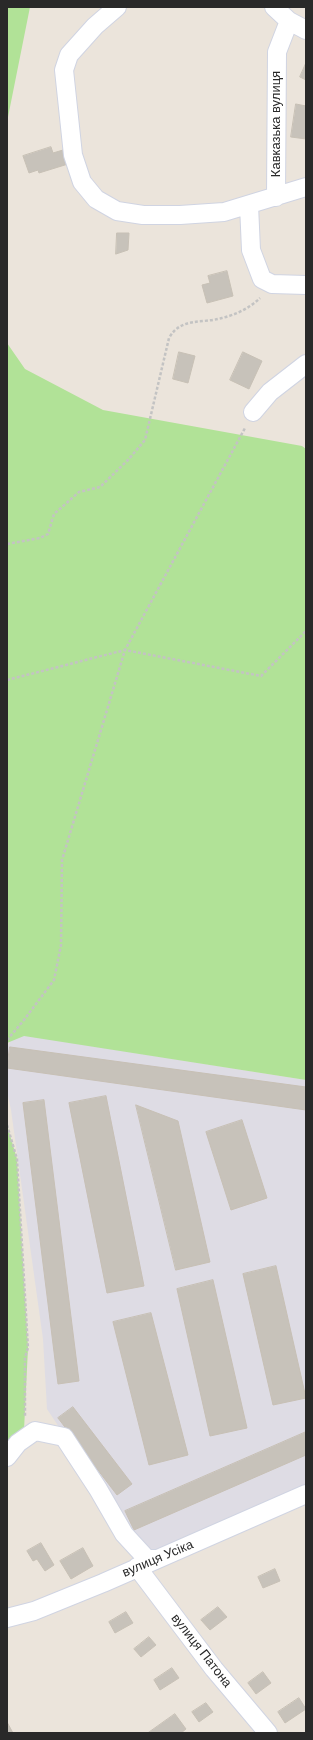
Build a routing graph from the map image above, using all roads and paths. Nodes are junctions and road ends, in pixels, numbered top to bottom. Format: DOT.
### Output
graph roads {
  1 [pos="117,7"];
  2 [pos="274,7"];
  3 [pos="289,22"];
  4 [pos="306,30"];
  5 [pos="306,186"];
  6 [pos="276,197"];
  7 [pos="250,205"];
  8 [pos="272,284"];
  9 [pos="306,285"];
  10 [pos="306,364"];
  11 [pos="253,412"];
  12 [pos="7,544"];
  13 [pos="306,631"];
  14 [pos="125,650"];
  15 [pos="7,680"];
  16 [pos="7,1040"];
  17 [pos="7,1125"];
  18 [pos="18,1443"];
  19 [pos="7,1457"];
  20 [pos="306,1494"];
  21 [pos="158,1559"];
  22 [pos="137,1567"];
  23 [pos="7,1618"];
  24 [pos="268,1733"];
  1 -- 7 [label="street"];
  2 -- 3 [label="street"];
  3 -- 4 [label="street"];
  3 -- 6 [label="street, Кавказька вулиця"];
  5 -- 6 [label="street, Кавказька вулиця"];
  6 -- 7 [label="street"];
  7 -- 8 [label="street"];
  8 -- 9 [label="street"];
  8 -- 12 [label="path"];
  10 -- 11 [label="street"];
  11 -- 14 [label="path"];
  13 -- 14 [label="path"];
  14 -- 15 [label="path"];
  14 -- 16 [label="path"];
  17 -- 18 [label="path"];
  18 -- 19 [label="street"];
  18 -- 21 [label="street"];
  20 -- 21 [label="street, вулиця Усіка"];
  21 -- 22 [label="street, вулиця Усіка"];
  22 -- 23 [label="street, вулиця Усіка"];
  22 -- 24 [label="street, вулиця Патона"];
}
